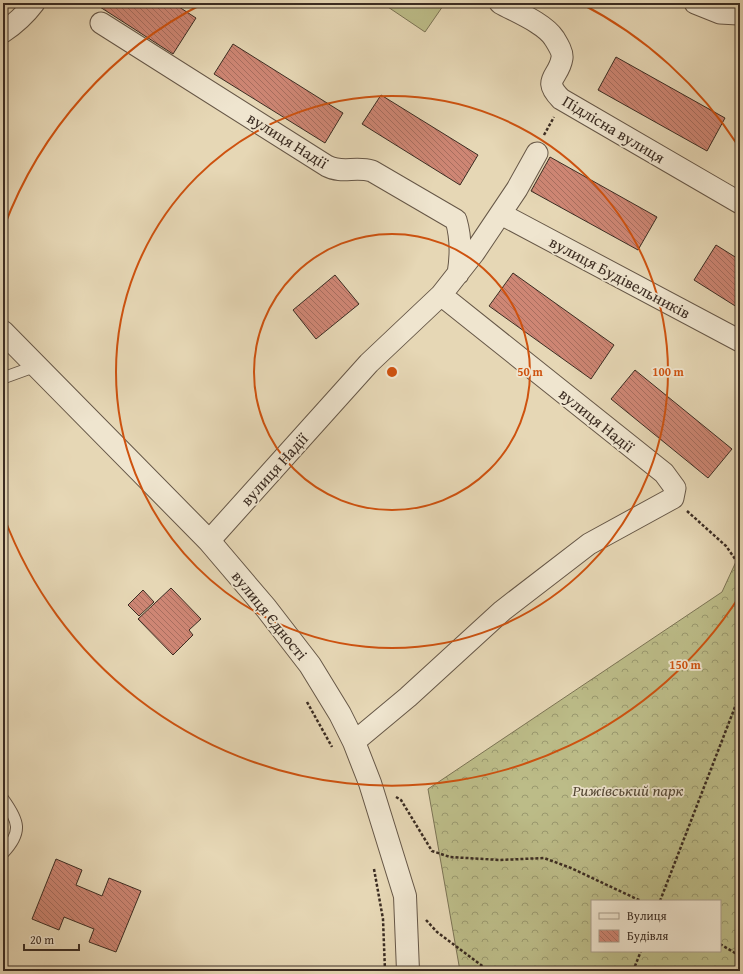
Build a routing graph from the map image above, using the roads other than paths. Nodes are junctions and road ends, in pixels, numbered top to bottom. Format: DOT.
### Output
graph roads {
  1 [pos="34,3"];
  2 [pos="500,3"];
  3 [pos="695,3"];
  4 [pos="737,12"];
  5 [pos="101,23"];
  6 [pos="3,32"];
  7 [pos="537,153"];
  8 [pos="740,203"];
  9 [pos="501,214"];
  10 [pos="458,274"];
  11 [pos="441,295"];
  12 [pos="3,332"];
  13 [pos="740,341"];
  14 [pos="36,366"];
  15 [pos="3,378"];
  16 [pos="209,541"];
  17 [pos="354,742"];
  18 [pos="3,799"];
  19 [pos="3,853"];
  20 [pos="408,971"];
  1 -- 6 [label="street"];
  2 -- 8 [label="street, Підлісна вулиця"];
  3 -- 4 [label="street"];
  5 -- 10 [label="street, вулиця Надії"];
  7 -- 9 [label="street, вулиця Надії"];
  9 -- 10 [label="street, вулиця Надії"];
  9 -- 13 [label="street, вулиця Будівельників"];
  10 -- 11 [label="street, вулиця Надії"];
  11 -- 16 [label="street, вулиця Надії"];
  11 -- 17 [label="street, вулиця Надії"];
  12 -- 14 [label="street, вулиця Єдності"];
  14 -- 15 [label="lane"];
  14 -- 16 [label="street, вулиця Єдності"];
  16 -- 17 [label="street, вулиця Єдності"];
  17 -- 20 [label="street, вулиця Єдності"];
  18 -- 19 [label="lane"];
}
